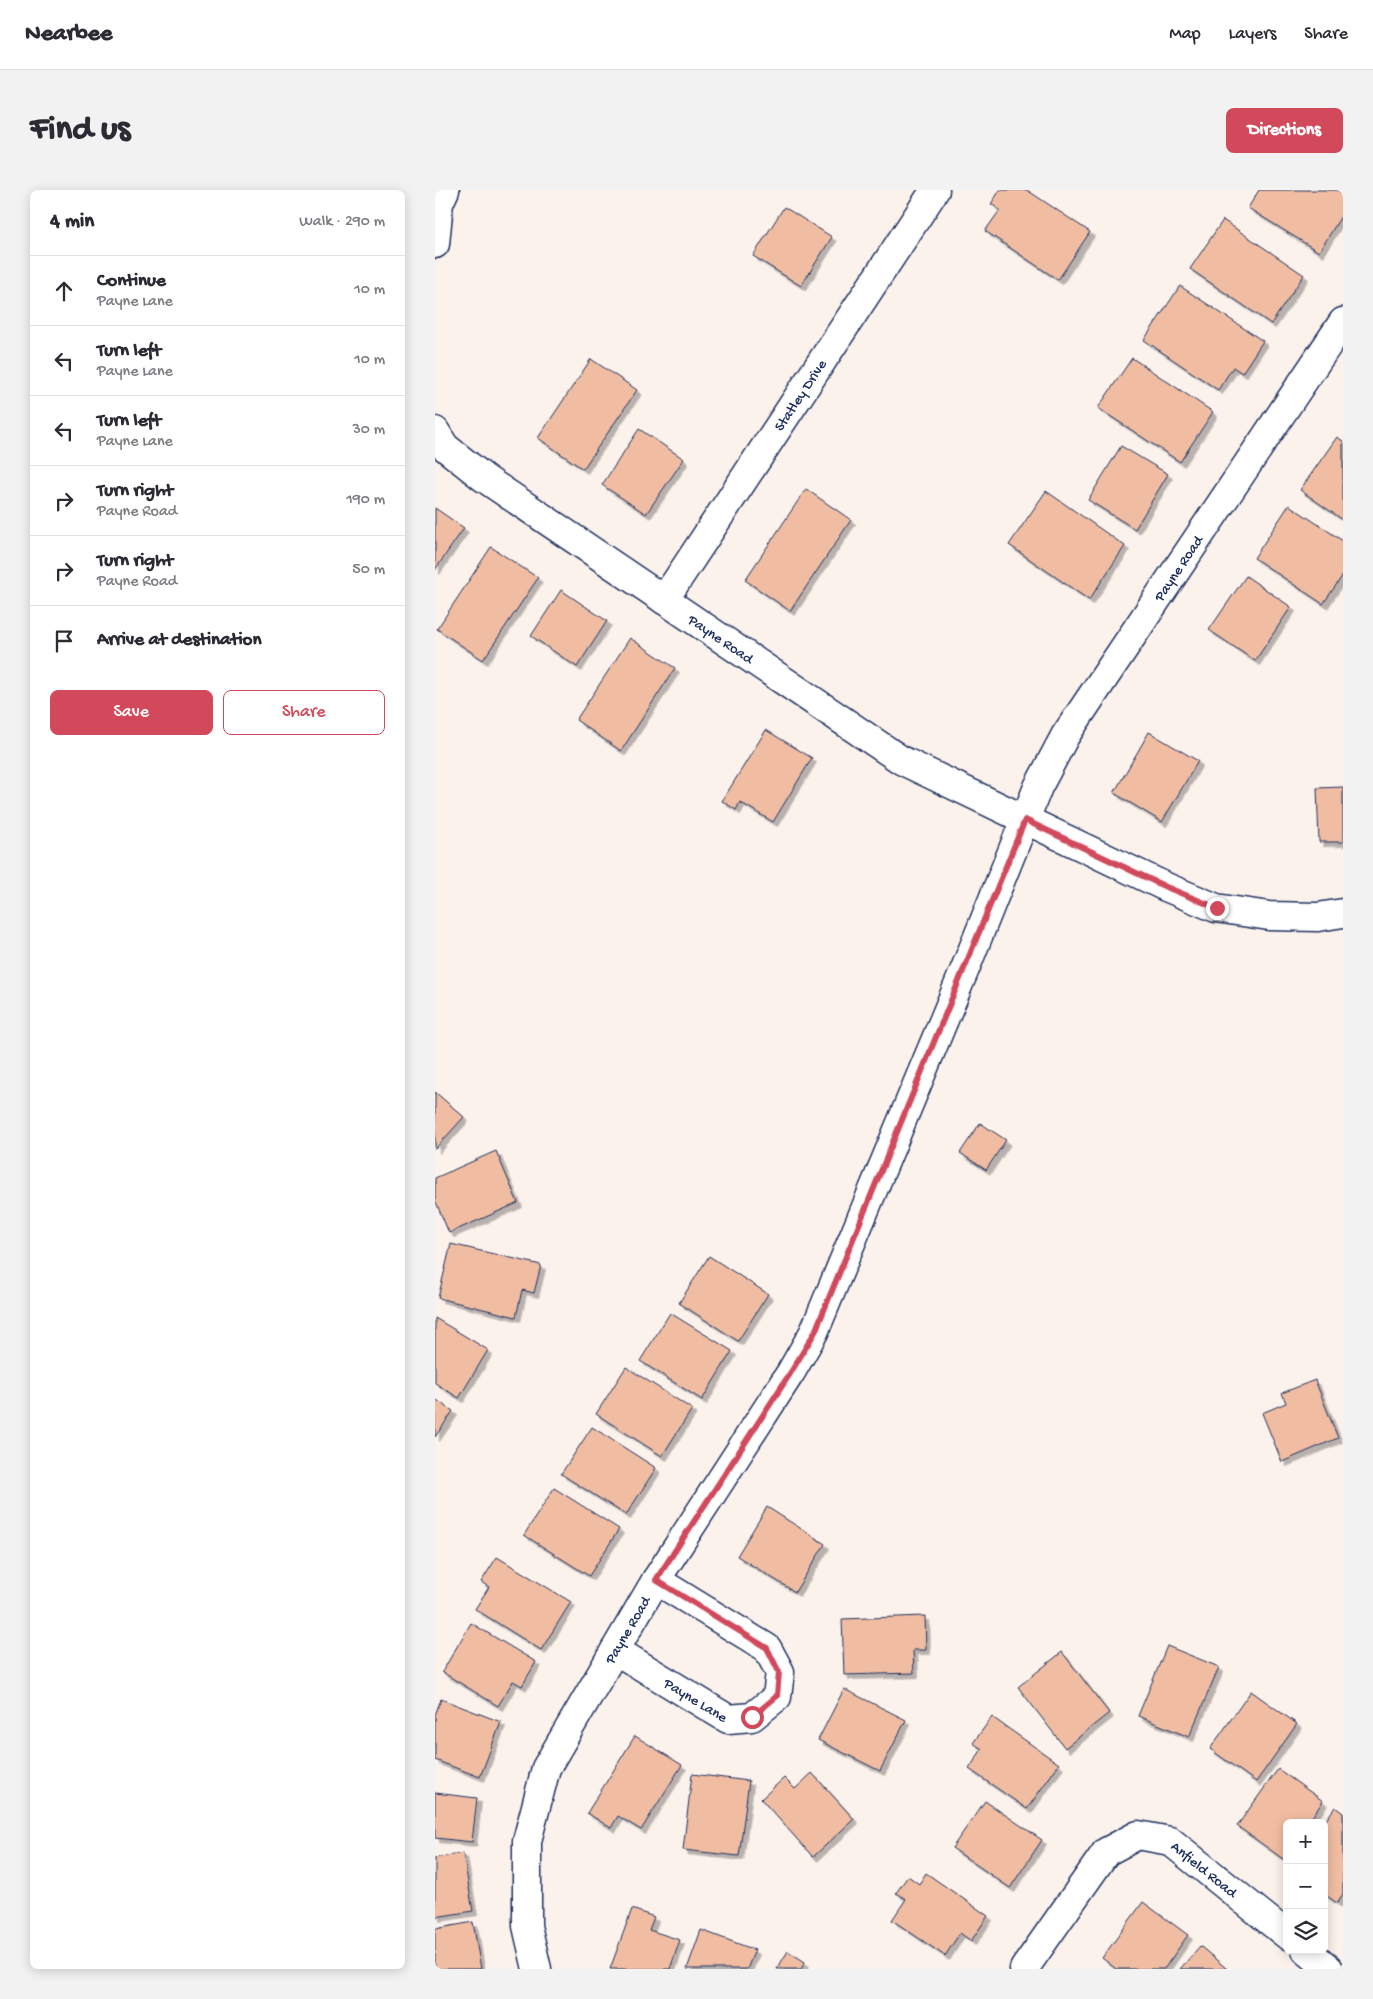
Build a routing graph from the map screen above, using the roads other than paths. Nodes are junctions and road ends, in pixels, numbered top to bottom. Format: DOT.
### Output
graph roads {
  1 [pos="445,190"];
  2 [pos="935,190"];
  3 [pos="435,244"];
  4 [pos="1343,322"];
  5 [pos="435,431"];
  6 [pos="664,600"];
  7 [pos="1025,820"];
  8 [pos="1343,913"];
  9 [pos="656,1580"];
  10 [pos="615,1650"];
  11 [pos="1283,1932"];
  12 [pos="1311,1954"];
  13 [pos="537,1969"];
  14 [pos="1024,1969"];
  15 [pos="1329,1969"];
  1 -- 3 [label="street"];
  2 -- 6 [label="street, Statley Drive"];
  4 -- 7 [label="street, Payne Road"];
  5 -- 6 [label="street, Payne Road"];
  6 -- 7 [label="street, Payne Road"];
  7 -- 8 [label="street, Payne Road"];
  7 -- 9 [label="street, Payne Road"];
  9 -- 10 [label="street, Payne Road"];
  9 -- 10 [label="street, Payne Lane"];
  10 -- 13 [label="street, Payne Road"];
  11 -- 14 [label="street, Anfield Road"];
  12 -- 15 [label="street"];
}
